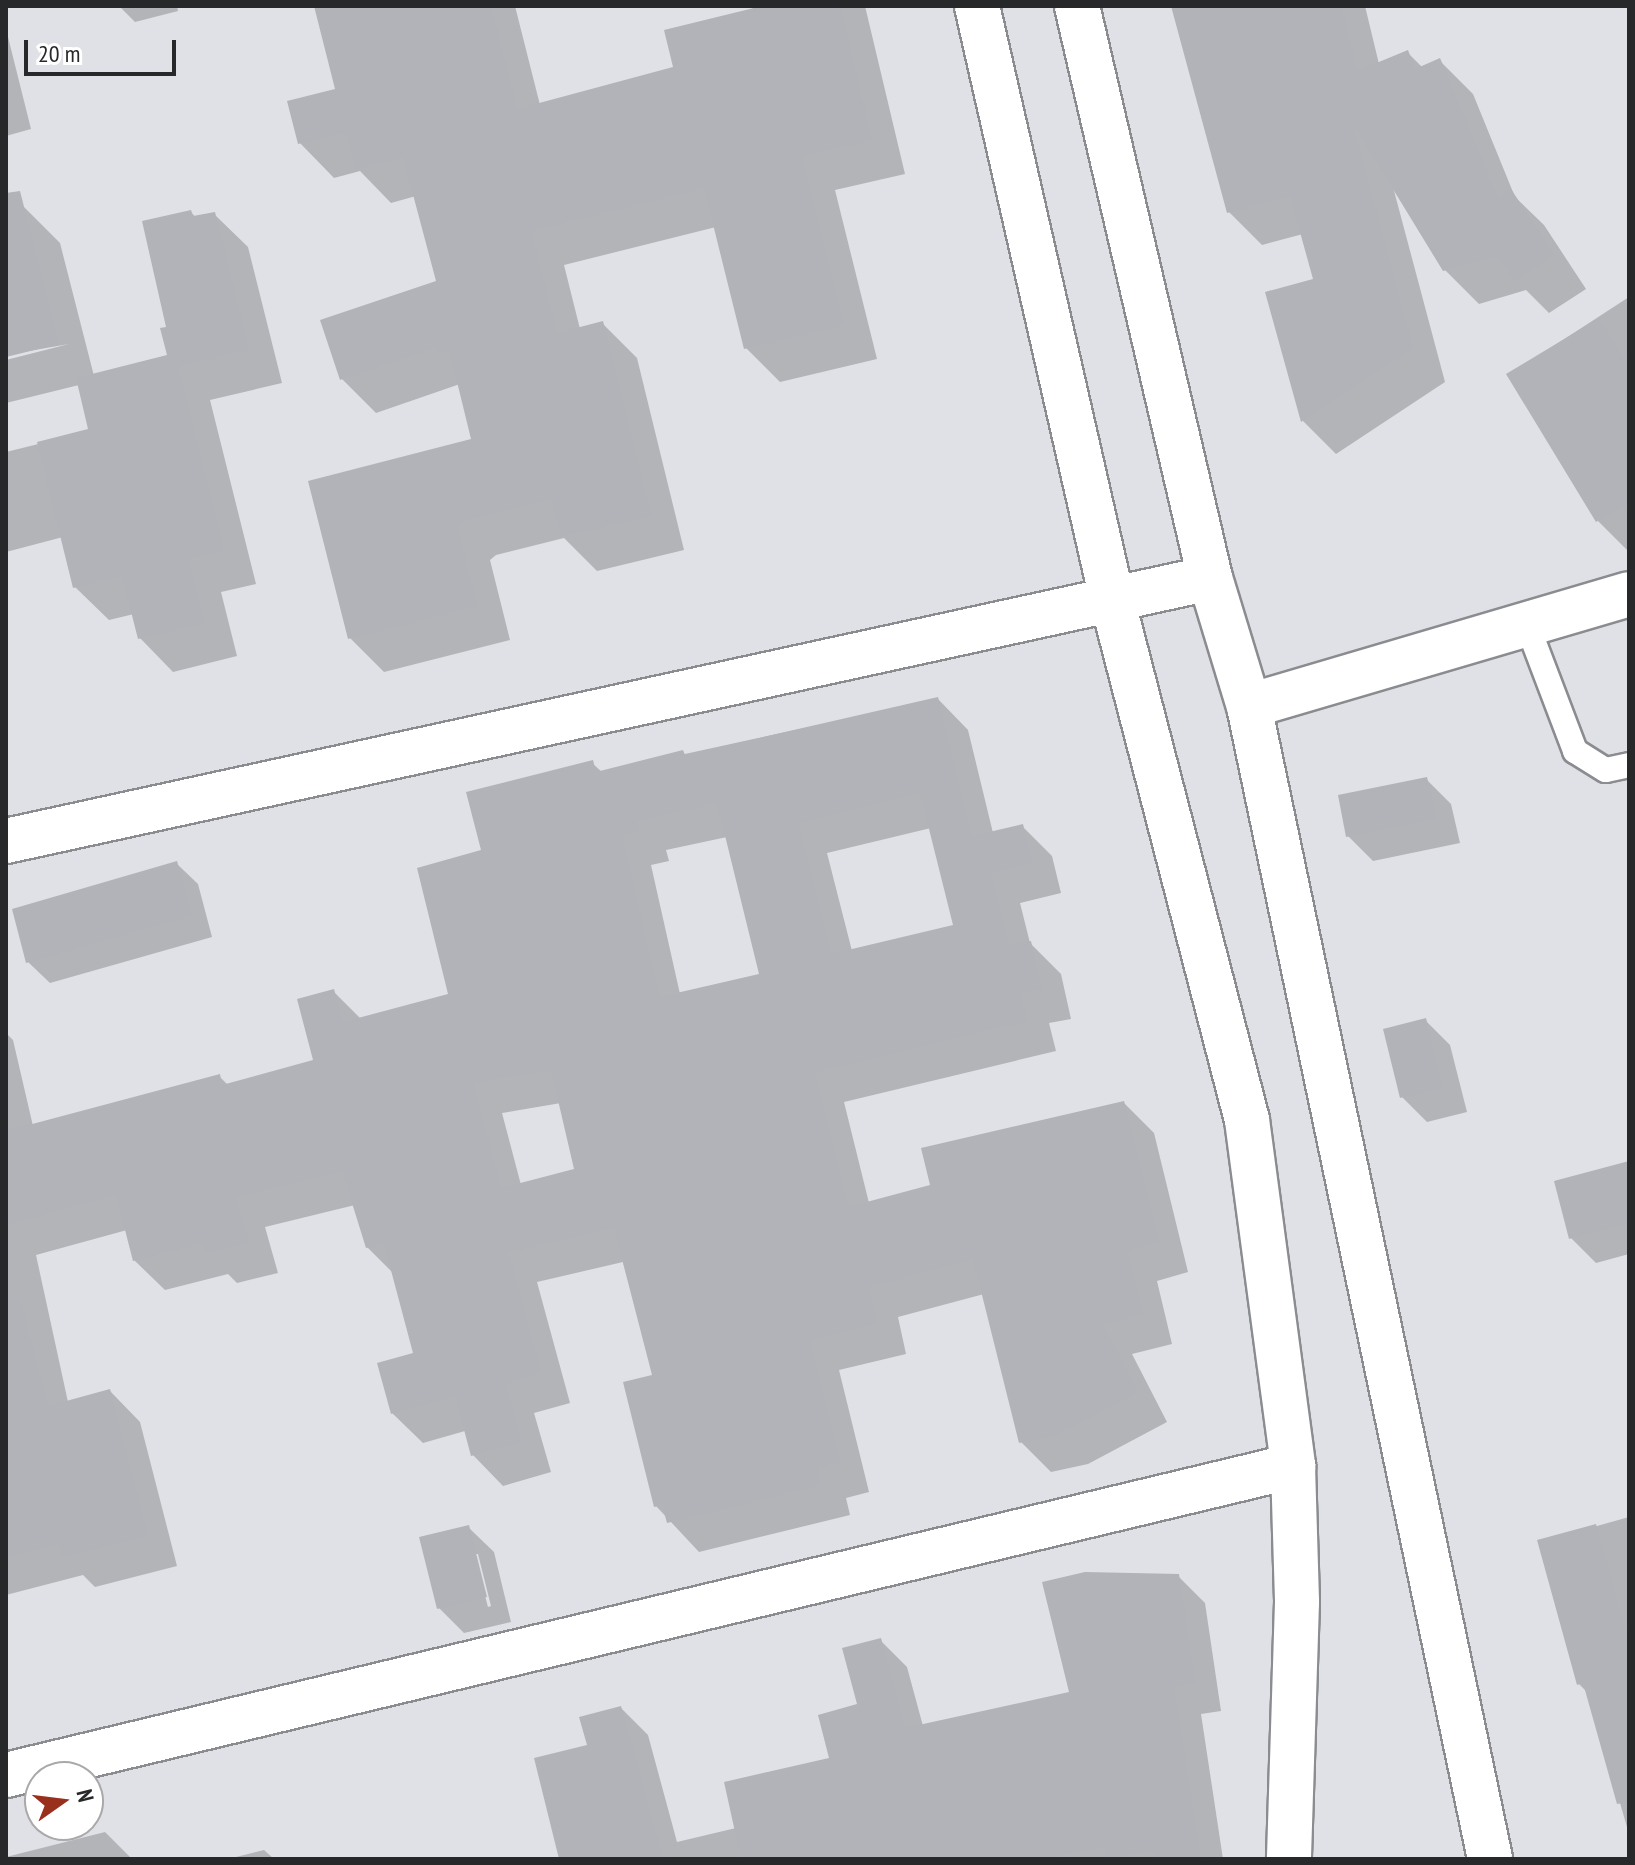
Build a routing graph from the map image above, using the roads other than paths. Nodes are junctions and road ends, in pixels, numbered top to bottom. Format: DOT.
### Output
graph roads {
  1 [pos="977,6"];
  2 [pos="1077,6"];
  3 [pos="1210,578"];
  4 [pos="1629,594"];
  5 [pos="1113,603"];
  6 [pos="1528,627"];
  7 [pos="1249,706"];
  8 [pos="1629,765"];
  9 [pos="6,841"];
  10 [pos="1293,1466"];
  11 [pos="6,1775"];
  12 [pos="1289,1859"];
  13 [pos="1490,1859"];
  1 -- 5 [label="main road"];
  2 -- 3 [label="main road"];
  3 -- 5 [label="main road"];
  3 -- 7 [label="main road"];
  4 -- 6 [label="main road"];
  5 -- 9 [label="main road"];
  5 -- 10 [label="main road"];
  6 -- 7 [label="main road"];
  6 -- 8 [label="lane"];
  7 -- 13 [label="main road"];
  10 -- 11 [label="main road"];
  10 -- 12 [label="main road"];
}
